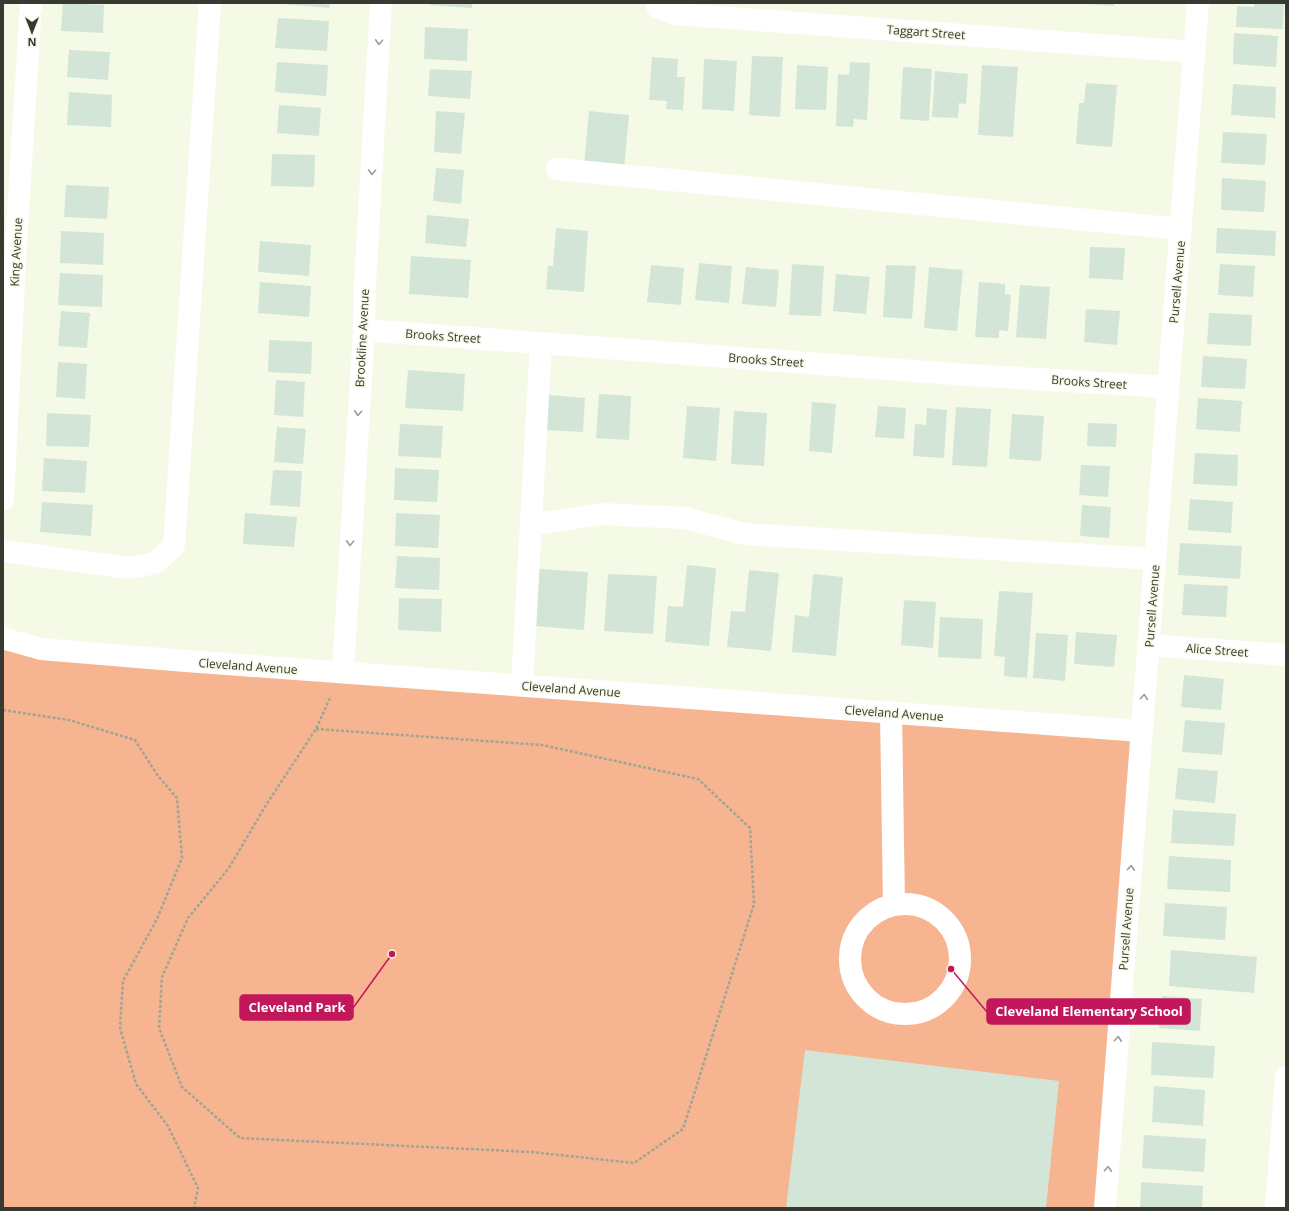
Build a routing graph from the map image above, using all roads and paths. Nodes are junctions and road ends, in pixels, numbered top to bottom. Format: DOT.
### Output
graph roads {
  1 [pos="31,3"];
  2 [pos="210,3"];
  3 [pos="382,3"];
  4 [pos="1198,3"];
  5 [pos="657,6"];
  6 [pos="1195,52"];
  7 [pos="557,169"];
  8 [pos="1181,229"];
  9 [pos="364,330"];
  10 [pos="541,344"];
  11 [pos="1168,387"];
  12 [pos="3,500"];
  13 [pos="531,525"];
  14 [pos="3,551"];
  15 [pos="1155,559"];
  16 [pos="3,638"];
  17 [pos="1149,645"];
  18 [pos="1286,655"];
  19 [pos="343,672"];
  20 [pos="522,685"];
  21 [pos="3,710"];
  22 [pos="891,712"];
  23 [pos="316,729"];
  24 [pos="1141,731"];
  25 [pos="894,904"];
  26 [pos="1286,1078"];
  27 [pos="194,1208"];
  28 [pos="1105,1208"];
  29 [pos="1276,1208"];
  1 -- 12 [label="street, King Avenue"];
  2 -- 14 [label="street"];
  3 -- 9 [label="street, Brookline Avenue, one-way"];
  4 -- 6 [label="street, Pursell Avenue"];
  5 -- 6 [label="street, Taggart Street"];
  6 -- 8 [label="street, Pursell Avenue"];
  7 -- 8 [label="street"];
  8 -- 11 [label="street, Pursell Avenue"];
  9 -- 10 [label="street, Brooks Street"];
  9 -- 19 [label="street, Brookline Avenue, one-way"];
  10 -- 11 [label="street, Brooks Street"];
  10 -- 13 [label="street"];
  11 -- 15 [label="street, Pursell Avenue"];
  13 -- 15 [label="street"];
  13 -- 20 [label="street"];
  15 -- 17 [label="street, Pursell Avenue"];
  16 -- 19 [label="street, Cleveland Avenue"];
  17 -- 18 [label="street, Alice Street"];
  24 -- 17 [label="street, Pursell Avenue, one-way"];
  19 -- 20 [label="street, Cleveland Avenue"];
  19 -- 23 [label="path"];
  20 -- 22 [label="street, Cleveland Avenue"];
  21 -- 27 [label="path"];
  22 -- 24 [label="street, Cleveland Avenue"];
  22 -- 25 [label="street"];
  23 -- 23 [label="path"];
  28 -- 24 [label="street, Pursell Avenue, one-way"];
  25 -- 25 [label="street"];
  26 -- 29 [label="street"];
}
